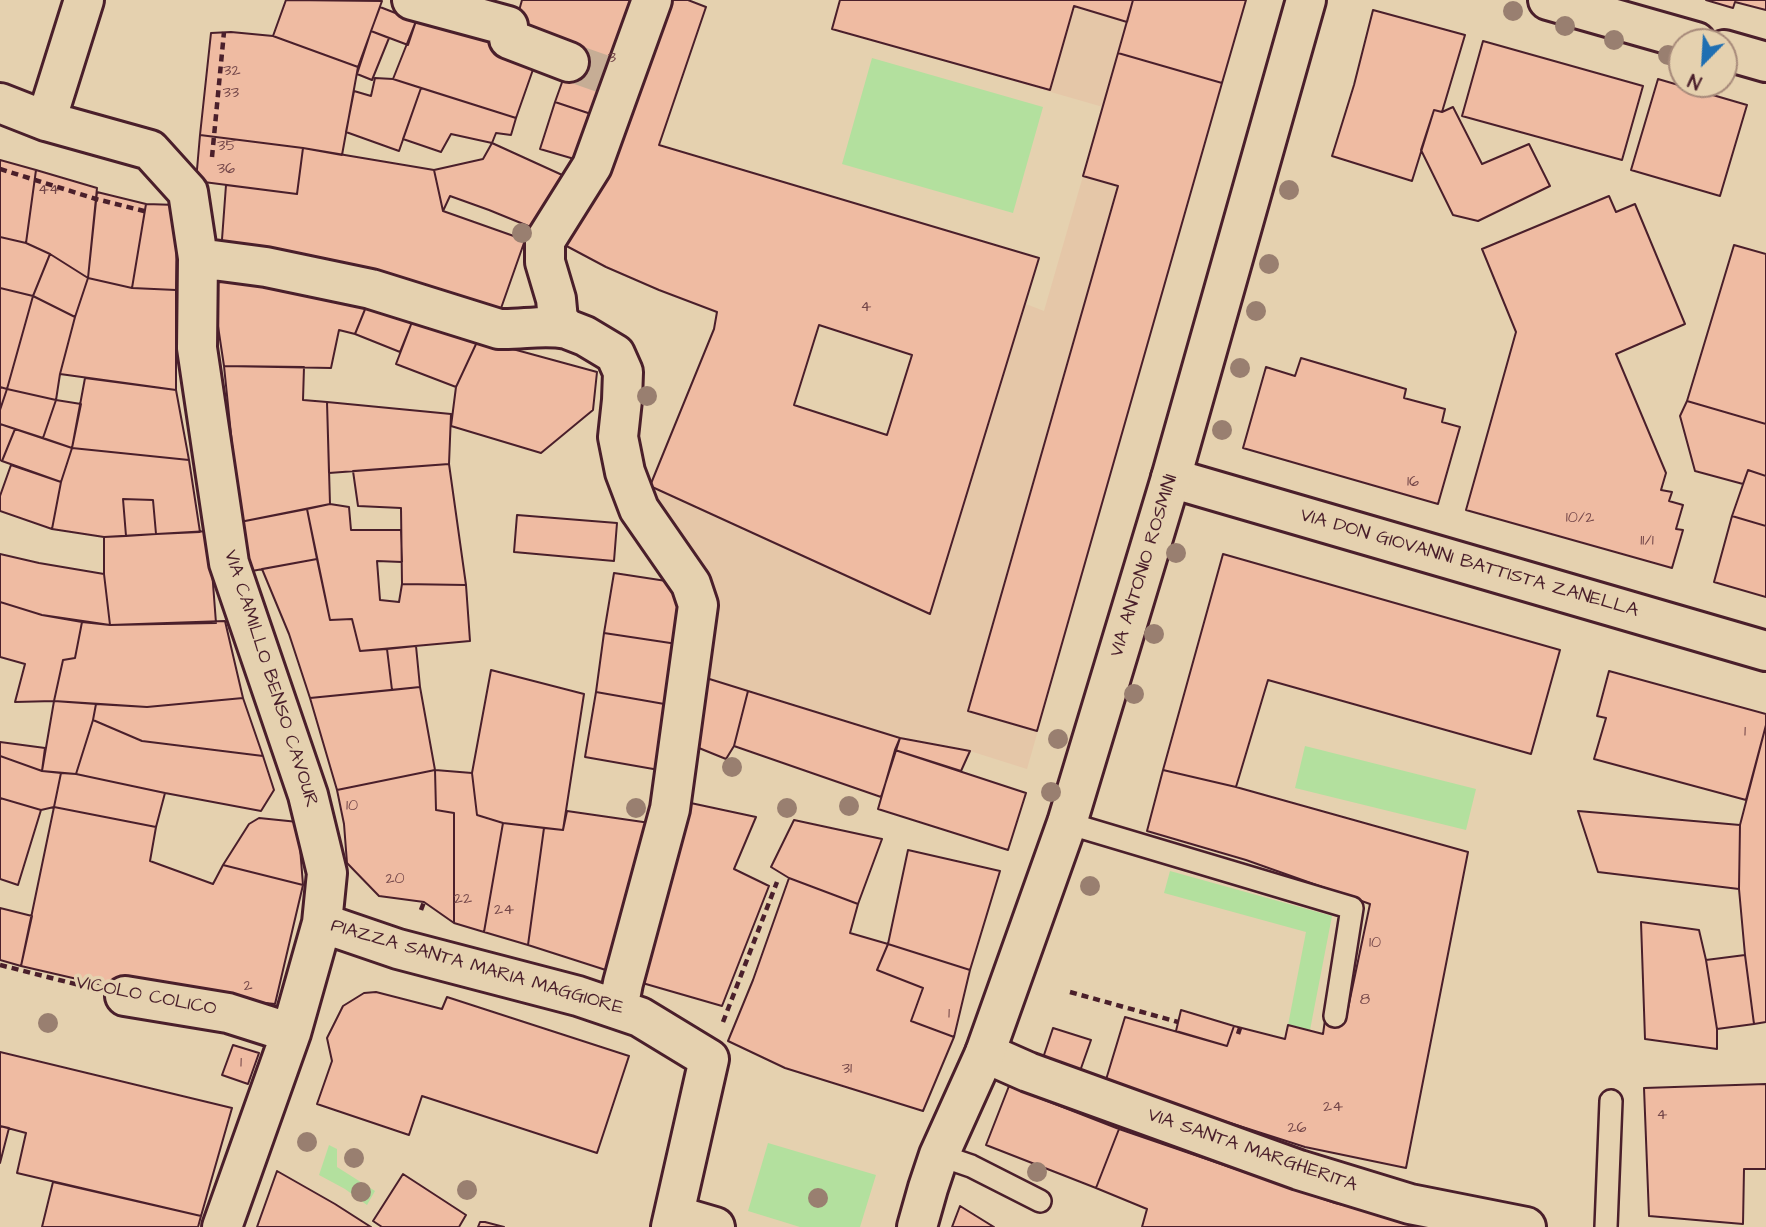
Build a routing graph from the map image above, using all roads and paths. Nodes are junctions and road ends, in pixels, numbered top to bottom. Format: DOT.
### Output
graph roads {
  1 [pos="85,0"];
  2 [pos="412,0"];
  3 [pos="652,0"];
  4 [pos="1306,0"];
  5 [pos="1548,0"];
  6 [pos="512,13"];
  7 [pos="224,33"];
  8 [pos="1668,34"];
  9 [pos="1738,54"];
  10 [pos="569,62"];
  11 [pos="1766,62"];
  12 [pos="0,103"];
  13 [pos="46,121"];
  14 [pos="212,160"];
  15 [pos="0,169"];
  16 [pos="156,212"];
  17 [pos="198,258"];
  18 [pos="567,329"];
  19 [pos="1171,478"];
  20 [pos="1766,651"];
  21 [pos="1067,823"];
  22 [pos="327,873"];
  23 [pos="777,882"];
  24 [pos="424,902"];
  25 [pos="421,910"];
  26 [pos="322,923"];
  27 [pos="0,965"];
  28 [pos="1070,992"];
  29 [pos="125,996"];
  30 [pos="629,1013"];
  31 [pos="726,1014"];
  32 [pos="1335,1016"];
  33 [pos="1178,1022"];
  34 [pos="1240,1028"];
  35 [pos="291,1032"];
  36 [pos="1238,1034"];
  37 [pos="985,1053"];
  38 [pos="1611,1101"];
  39 [pos="947,1138"];
  40 [pos="1040,1201"];
  41 [pos="673,1221"];
  42 [pos="222,1227"];
  43 [pos="715,1227"];
  44 [pos="917,1227"];
  45 [pos="1526,1227"];
  46 [pos="1606,1227"];
  1 -- 13 [label="street"];
  2 -- 6 [label="street"];
  3 -- 18 [label="street"];
  4 -- 19 [label="street, VIA ANTONIO ROSMINI"];
  5 -- 8 [label="street"];
  6 -- 10 [label="street"];
  7 -- 14 [label="path"];
  9 -- 11 [label="street"];
  12 -- 13 [label="street"];
  13 -- 17 [label="street, VIA CAMILLO BENSO CAVOUR"];
  15 -- 16 [label="path"];
  17 -- 18 [label="street"];
  17 -- 22 [label="street, VIA CAMILLO BENSO CAVOUR"];
  18 -- 30 [label="street"];
  19 -- 20 [label="street, VIA DON GIOVANNI BATTISTA ZANELLA"];
  19 -- 21 [label="street, VIA ANTONIO ROSMINI"];
  21 -- 32 [label="lane"];
  21 -- 37 [label="street, VIA ANTONIO ROSMINI"];
  22 -- 26 [label="street, PIAZZA SANTA MARIA MAGGIORE"];
  23 -- 31 [label="path"];
  24 -- 25 [label="path"];
  26 -- 30 [label="street, PIAZZA SANTA MARIA MAGGIORE"];
  26 -- 35 [label="street, PIAZZA SANTA MARIA MAGGIORE"];
  27 -- 29 [label="path, VICOLO COLICO"];
  28 -- 33 [label="path"];
  29 -- 35 [label="street, VICOLO COLICO"];
  30 -- 41 [label="street, PIAZZA SANTA MARIA MAGGIORE"];
  34 -- 36 [label="path"];
  35 -- 42 [label="street, PIAZZA SANTA MARIA MAGGIORE"];
  37 -- 39 [label="street, VIA ANTONIO ROSMINI"];
  37 -- 45 [label="street, VIA SANTA MARGHERITA"];
  38 -- 46 [label="lane"];
  39 -- 40 [label="lane"];
  39 -- 44 [label="street"];
  41 -- 43 [label="street, PIAZZA SANTA MARIA MAGGIORE"];
}
